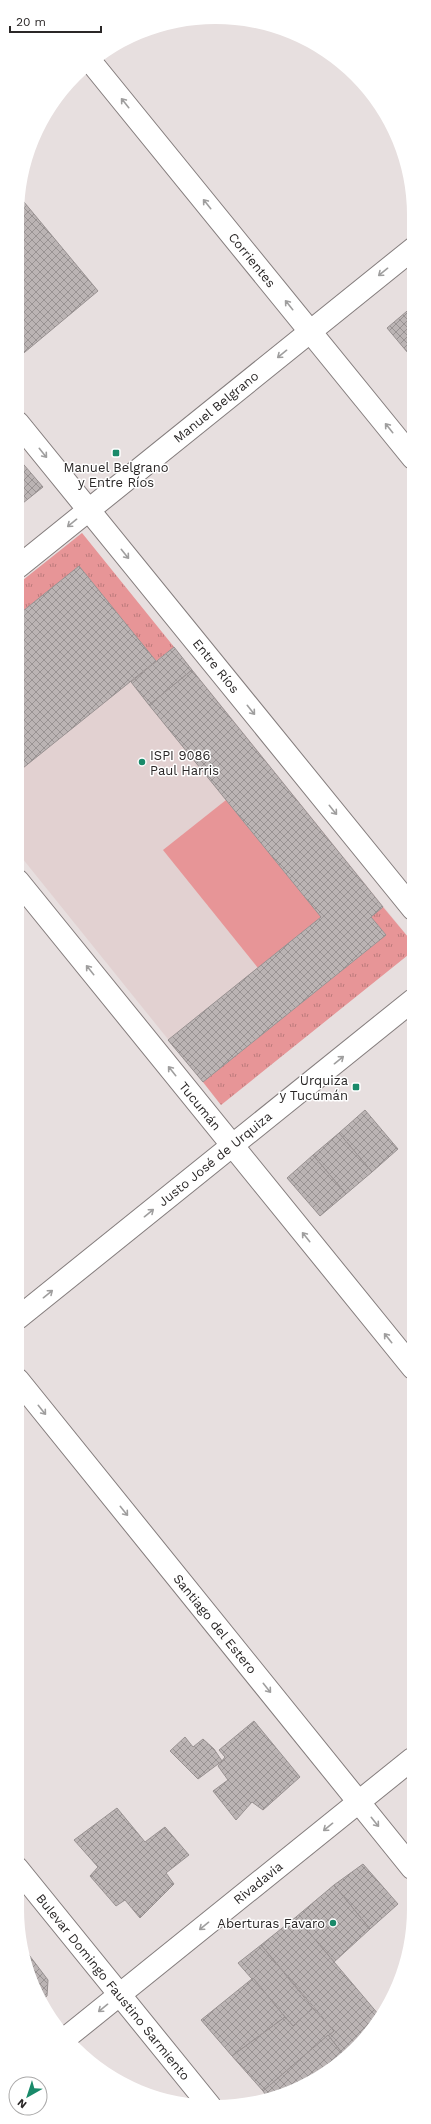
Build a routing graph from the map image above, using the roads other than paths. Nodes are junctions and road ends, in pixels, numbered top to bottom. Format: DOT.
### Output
graph roads {
  1 [pos="95,67"];
  2 [pos="407,254"];
  3 [pos="310,331"];
  4 [pos="24,430"];
  5 [pos="407,451"];
  6 [pos="89,510"];
  7 [pos="24,562"];
  8 [pos="24,888"];
  9 [pos="407,902"];
  10 [pos="407,1005"];
  11 [pos="232,1146"];
  12 [pos="24,1313"];
  13 [pos="407,1361"];
  14 [pos="24,1387"];
  15 [pos="407,1763"];
  16 [pos="359,1802"];
  17 [pos="407,1862"];
  18 [pos="24,1877"];
  19 [pos="120,1994"];
  20 [pos="71,2034"];
  21 [pos="205,2100"];
  3 -- 1 [label="street, Corrientes, one-way"];
  2 -- 3 [label="street, Manuel Belgrano, one-way"];
  5 -- 3 [label="street, Corrientes, one-way"];
  3 -- 6 [label="street, Manuel Belgrano, one-way"];
  4 -- 6 [label="street, Entre Ríos, one-way"];
  6 -- 7 [label="street, Manuel Belgrano, one-way"];
  6 -- 9 [label="street, Entre Ríos, one-way"];
  11 -- 8 [label="street, Tucumán, one-way"];
  11 -- 10 [label="street, Justo José de Urquiza, one-way"];
  12 -- 11 [label="street, Justo José de Urquiza, one-way"];
  13 -- 11 [label="street, Tucumán, one-way"];
  14 -- 16 [label="street, Santiago del Estero, one-way"];
  15 -- 16 [label="street, Rivadavia"];
  16 -- 17 [label="street, Santiago del Estero, one-way"];
  16 -- 19 [label="street, Rivadavia, one-way"];
  18 -- 19 [label="street, Bulevar Domingo Faustino Sarmiento"];
  19 -- 20 [label="street, Rivadavia, one-way"];
  19 -- 21 [label="street, Bulevar Domingo Faustino Sarmiento"];
}
